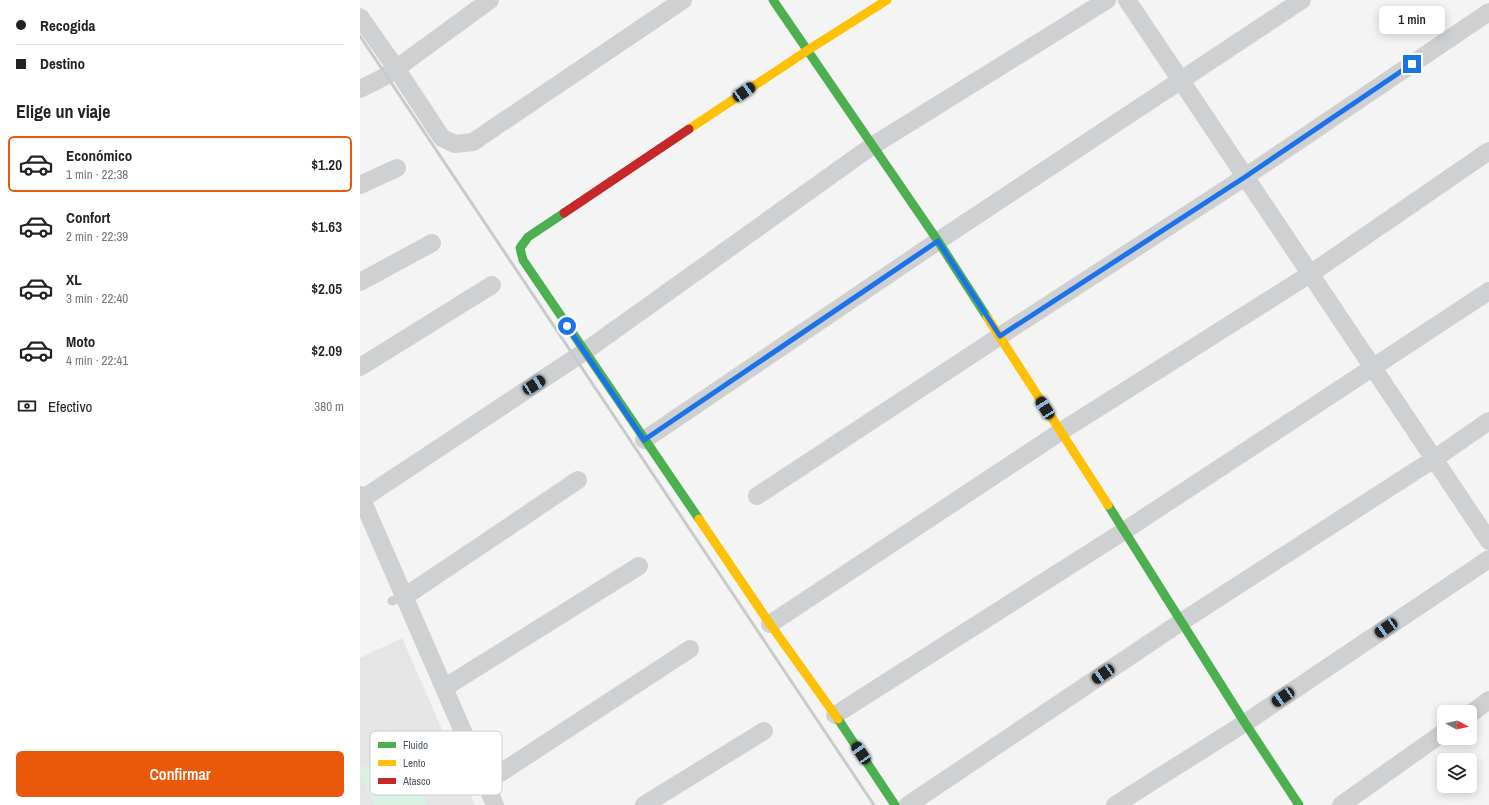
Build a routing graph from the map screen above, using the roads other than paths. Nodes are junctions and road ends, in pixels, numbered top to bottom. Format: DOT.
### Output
graph roads {
  1 [pos="490,0"];
  2 [pos="683,0"];
  3 [pos="773,0"];
  4 [pos="887,0"];
  5 [pos="1107,0"];
  6 [pos="1127,0"];
  7 [pos="1302,0"];
  8 [pos="1489,12"];
  9 [pos="360,17"];
  10 [pos="808,50"];
  11 [pos="396,68"];
  12 [pos="1180,80"];
  13 [pos="360,88"];
  14 [pos="872,146"];
  15 [pos="1489,151"];
  16 [pos="397,168"];
  17 [pos="1245,177"];
  18 [pos="360,185"];
  19 [pos="938,241"];
  20 [pos="432,243"];
  21 [pos="1310,274"];
  22 [pos="360,282"];
  23 [pos="492,285"];
  24 [pos="1489,291"];
  25 [pos="1000,336"];
  26 [pos="584,352"];
  27 [pos="360,367"];
  28 [pos="1372,367"];
  29 [pos="1489,421"];
  30 [pos="1060,432"];
  31 [pos="644,440"];
  32 [pos="1434,459"];
  33 [pos="578,480"];
  34 [pos="757,496"];
  35 [pos="361,497"];
  36 [pos="1124,531"];
  37 [pos="1489,541"];
  38 [pos="1489,560"];
  39 [pos="639,566"];
  40 [pos="398,599"];
  41 [pos="1181,622"];
  42 [pos="770,624"];
  43 [pos="690,649"];
  44 [pos="444,688"];
  45 [pos="1489,700"];
  46 [pos="1477,709"];
  47 [pos="835,714"];
  48 [pos="1244,722"];
  49 [pos="463,731"];
  50 [pos="764,731"];
  51 [pos="1437,737"];
  52 [pos="502,772"];
  53 [pos="491,795"];
  54 [pos="495,805"];
  55 [pos="644,805"];
  56 [pos="895,805"];
  57 [pos="908,805"];
  58 [pos="1115,805"];
  59 [pos="1299,805"];
  60 [pos="1341,805"];
  1 -- 11 [label="street"];
  2 -- 11 [label="street"];
  3 -- 10 [label="street"];
  4 -- 10 [label="street"];
  5 -- 14 [label="street"];
  6 -- 12 [label="street"];
  7 -- 12 [label="street"];
  8 -- 17 [label="street"];
  9 -- 11 [label="street"];
  10 -- 14 [label="street"];
  10 -- 26 [label="street"];
  11 -- 13 [label="street"];
  12 -- 17 [label="street"];
  12 -- 19 [label="street"];
  14 -- 19 [label="street"];
  14 -- 26 [label="street"];
  15 -- 21 [label="street"];
  16 -- 18 [label="street"];
  17 -- 21 [label="street"];
  17 -- 25 [label="street"];
  19 -- 25 [label="street"];
  19 -- 31 [label="street"];
  20 -- 22 [label="street"];
  21 -- 28 [label="street"];
  21 -- 30 [label="street"];
  23 -- 27 [label="street"];
  24 -- 28 [label="street"];
  25 -- 30 [label="street"];
  25 -- 34 [label="street"];
  26 -- 31 [label="street"];
  26 -- 35 [label="street"];
  28 -- 32 [label="street"];
  28 -- 36 [label="street"];
  29 -- 32 [label="street"];
  30 -- 36 [label="street"];
  30 -- 42 [label="street"];
  31 -- 42 [label="street"];
  32 -- 37 [label="street"];
  32 -- 41 [label="street"];
  33 -- 40 [label="street"];
  35 -- 40 [label="street"];
  36 -- 41 [label="street"];
  36 -- 47 [label="street"];
  38 -- 48 [label="street"];
  39 -- 44 [label="street"];
  40 -- 44 [label="street"];
  41 -- 48 [label="street"];
  41 -- 57 [label="street"];
  42 -- 47 [label="street"];
  43 -- 52 [label="street"];
  44 -- 49 [label="street"];
  45 -- 46 [label="street"];
  47 -- 56 [label="street"];
  48 -- 58 [label="street"];
  48 -- 59 [label="street"];
  50 -- 55 [label="street"];
  51 -- 60 [label="street"];
  53 -- 54 [label="street"];
}
